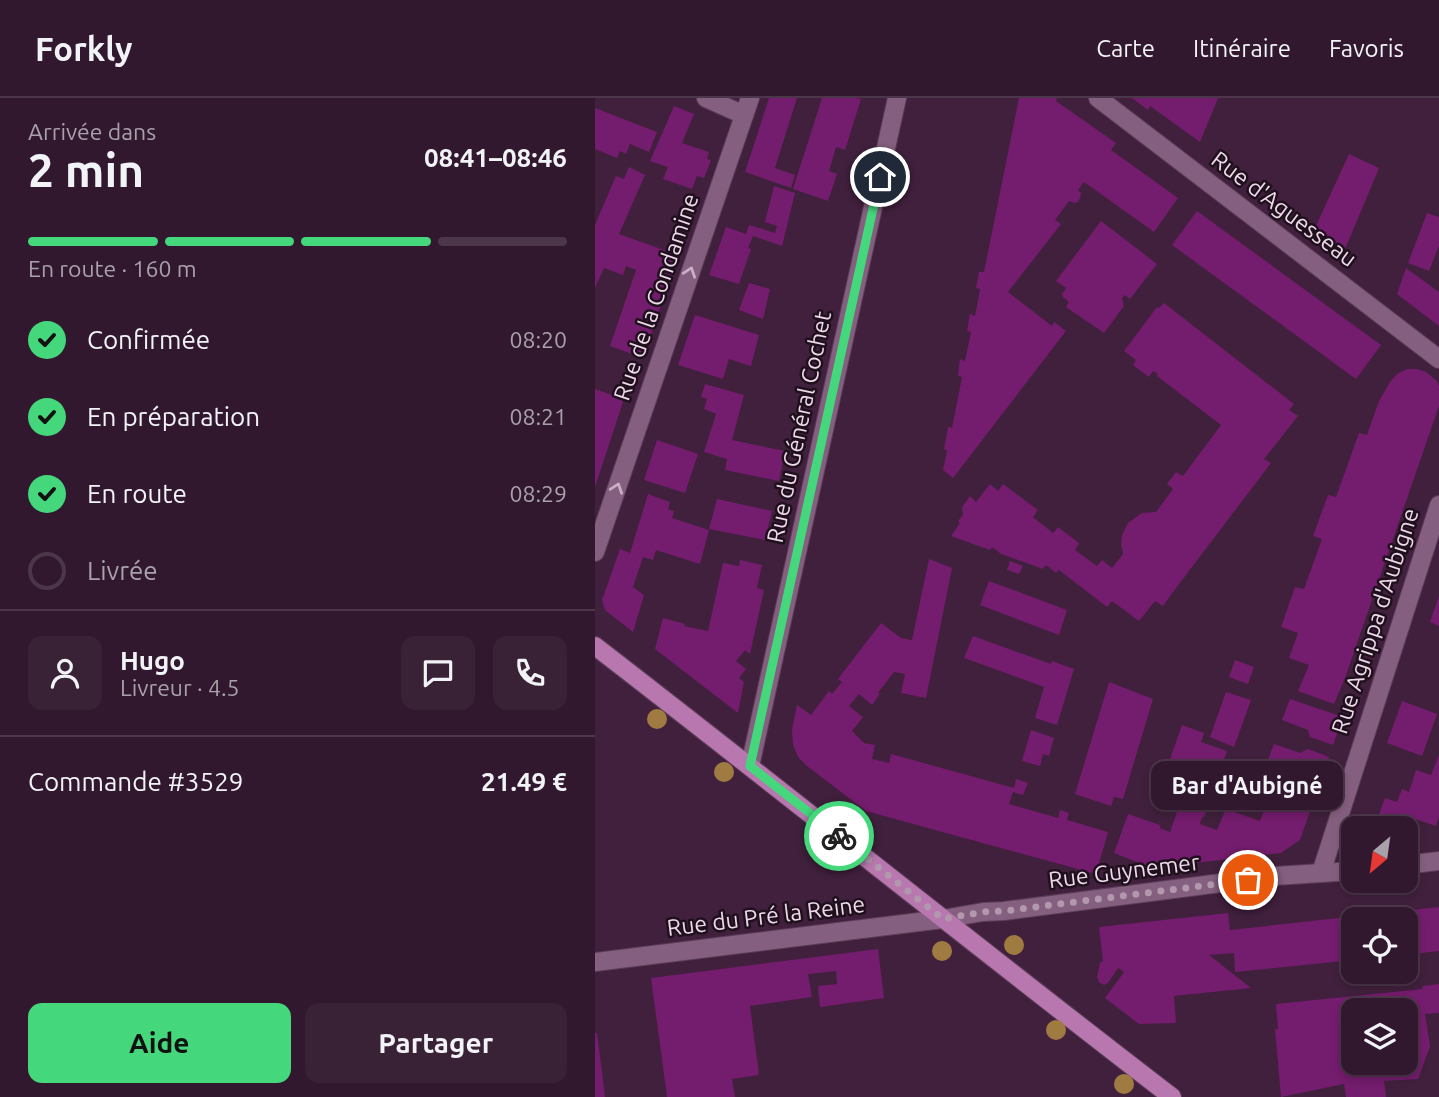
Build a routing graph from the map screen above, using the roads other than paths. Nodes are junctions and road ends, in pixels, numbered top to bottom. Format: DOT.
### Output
graph roads {
  1 [pos="706,98"];
  2 [pos="897,98"];
  3 [pos="1098,98"];
  4 [pos="747,106"];
  5 [pos="1439,359"];
  6 [pos="1439,505"];
  7 [pos="595,552"];
  8 [pos="595,646"];
  9 [pos="750,766"];
  10 [pos="1439,861"];
  11 [pos="1418,863"];
  12 [pos="1341,872"];
  13 [pos="1321,873"];
  14 [pos="943,919"];
  15 [pos="595,962"];
  16 [pos="1172,1097"];
  1 -- 4 [label="street"];
  2 -- 9 [label="street, Rue du Général Cochet"];
  3 -- 5 [label="street, Rue d'Aguesseau"];
  7 -- 4 [label="street, Rue de la Condamine, one-way"];
  6 -- 13 [label="street, Rue Agrippa d'Aubigne"];
  8 -- 9 [label="main road"];
  9 -- 14 [label="main road"];
  10 -- 11 [label="street"];
  12 -- 13 [label="street, Rue Guynemer"];
  13 -- 14 [label="street, Rue Guynemer"];
  14 -- 15 [label="street, Rue du Pré la Reine"];
  14 -- 16 [label="main road"];
}
